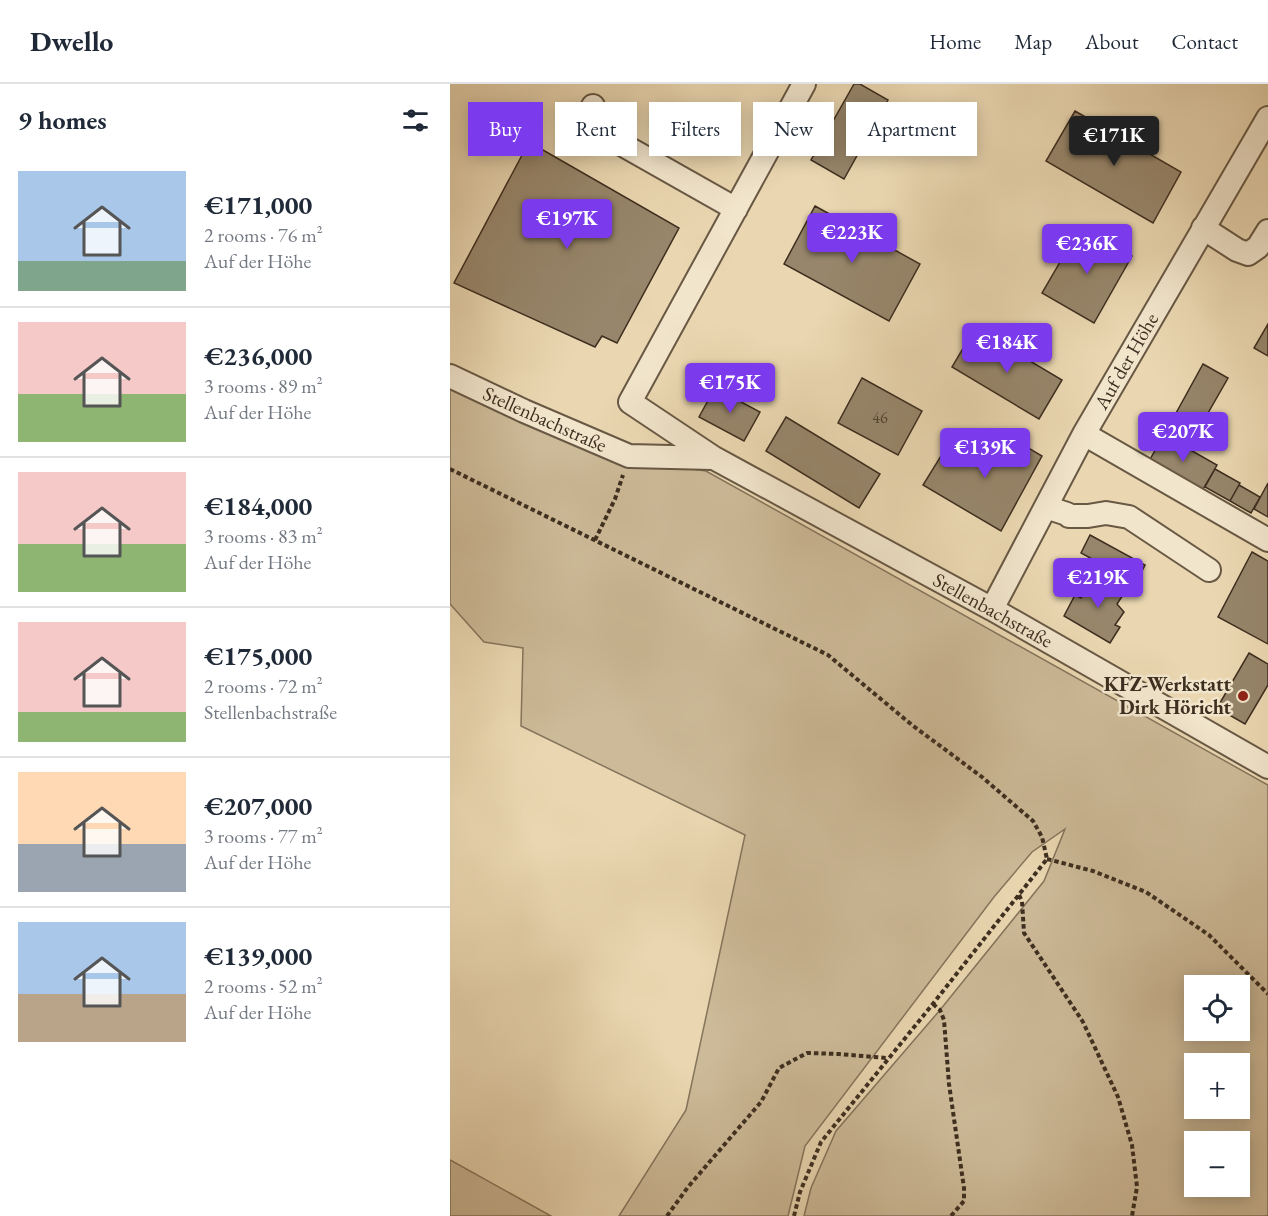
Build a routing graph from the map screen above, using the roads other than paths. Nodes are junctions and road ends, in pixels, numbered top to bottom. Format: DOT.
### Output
graph roads {
  1 [pos="804,84"];
  2 [pos="1268,118"];
  3 [pos="637,153"];
  4 [pos="736,209"];
  5 [pos="1203,228"];
  6 [pos="1268,231"];
  7 [pos="450,376"];
  8 [pos="1084,434"];
  9 [pos="714,458"];
  10 [pos="1046,507"];
  11 [pos="1268,540"];
  12 [pos="1209,570"];
  13 [pos="992,609"];
  14 [pos="1268,767"];
  1 -- 4 [label="street, Stellenbachstraße"];
  2 -- 5 [label="street, Auf der Höhe"];
  3 -- 4 [label="street"];
  4 -- 9 [label="street, Stellenbachstraße"];
  5 -- 6 [label="street"];
  5 -- 8 [label="street, Auf der Höhe"];
  7 -- 9 [label="street, Stellenbachstraße"];
  8 -- 10 [label="street, Auf der Höhe"];
  8 -- 11 [label="street"];
  9 -- 13 [label="street, Stellenbachstraße"];
  10 -- 12 [label="street"];
  10 -- 13 [label="street, Auf der Höhe"];
  13 -- 14 [label="street, Stellenbachstraße"];
}
